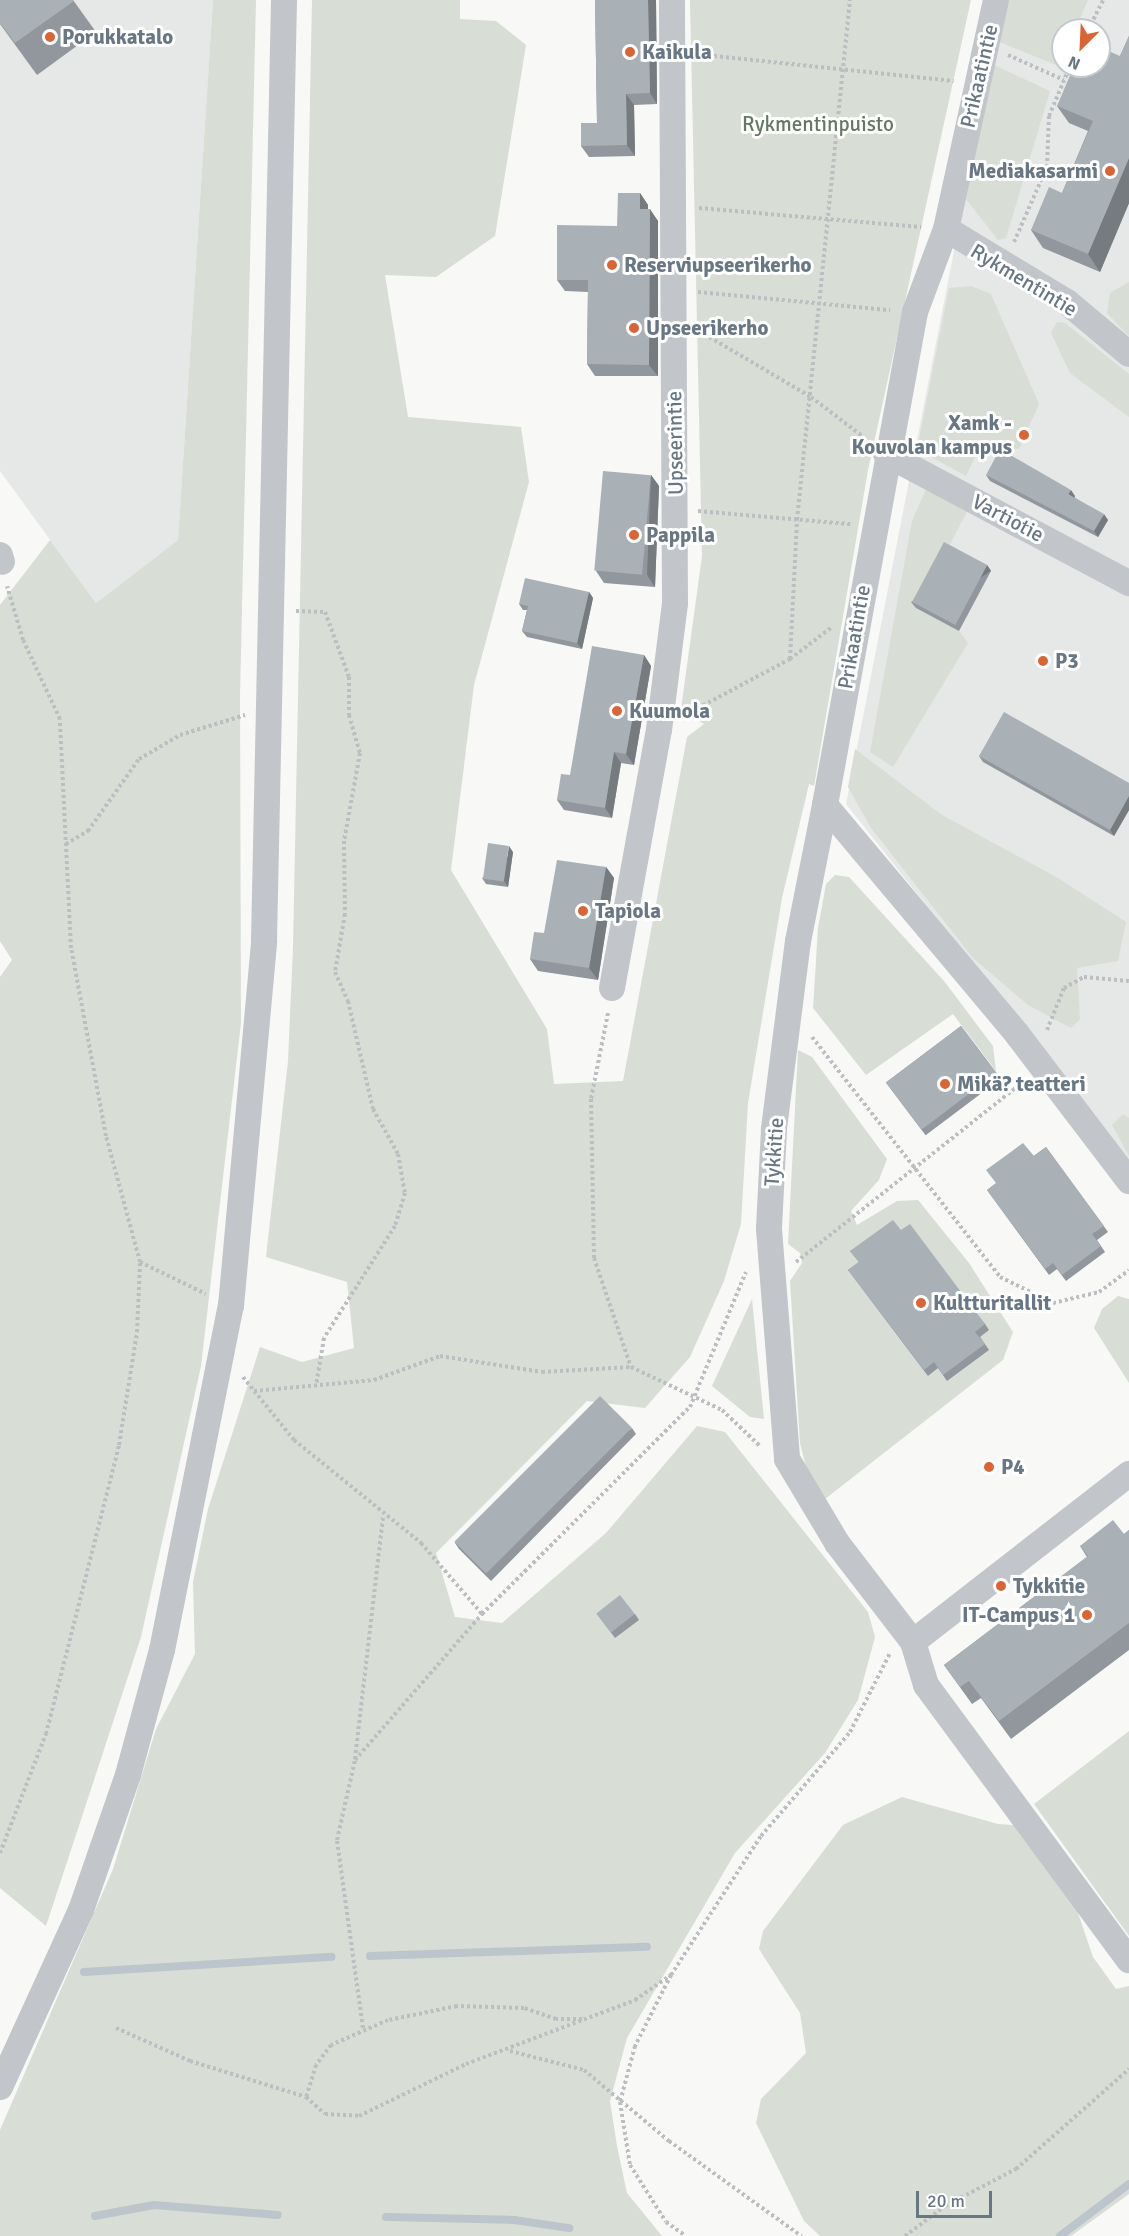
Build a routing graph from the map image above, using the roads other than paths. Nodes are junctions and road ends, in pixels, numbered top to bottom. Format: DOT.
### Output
graph roads {
  1 [pos="284,0"];
  2 [pos="672,0"];
  3 [pos="996,0"];
  4 [pos="946,229"];
  5 [pos="1129,354"];
  6 [pos="886,454"];
  7 [pos="1129,583"];
  8 [pos="825,805"];
  9 [pos="612,988"];
  10 [pos="1129,1181"];
  11 [pos="1129,1474"];
  12 [pos="908,1635"];
  13 [pos="1129,1960"];
  14 [pos="0,2087"];
  1 -- 14 [label="street"];
  2 -- 9 [label="street, Upseerintie"];
  3 -- 4 [label="street, Prikaatintie"];
  4 -- 5 [label="street, Rykmentintie"];
  4 -- 6 [label="street, Prikaatintie"];
  6 -- 7 [label="street, Vartiotie"];
  6 -- 8 [label="street, Prikaatintie"];
  8 -- 10 [label="street"];
  8 -- 12 [label="street, Tykkitie"];
  11 -- 12 [label="street"];
  12 -- 13 [label="street"];
}
